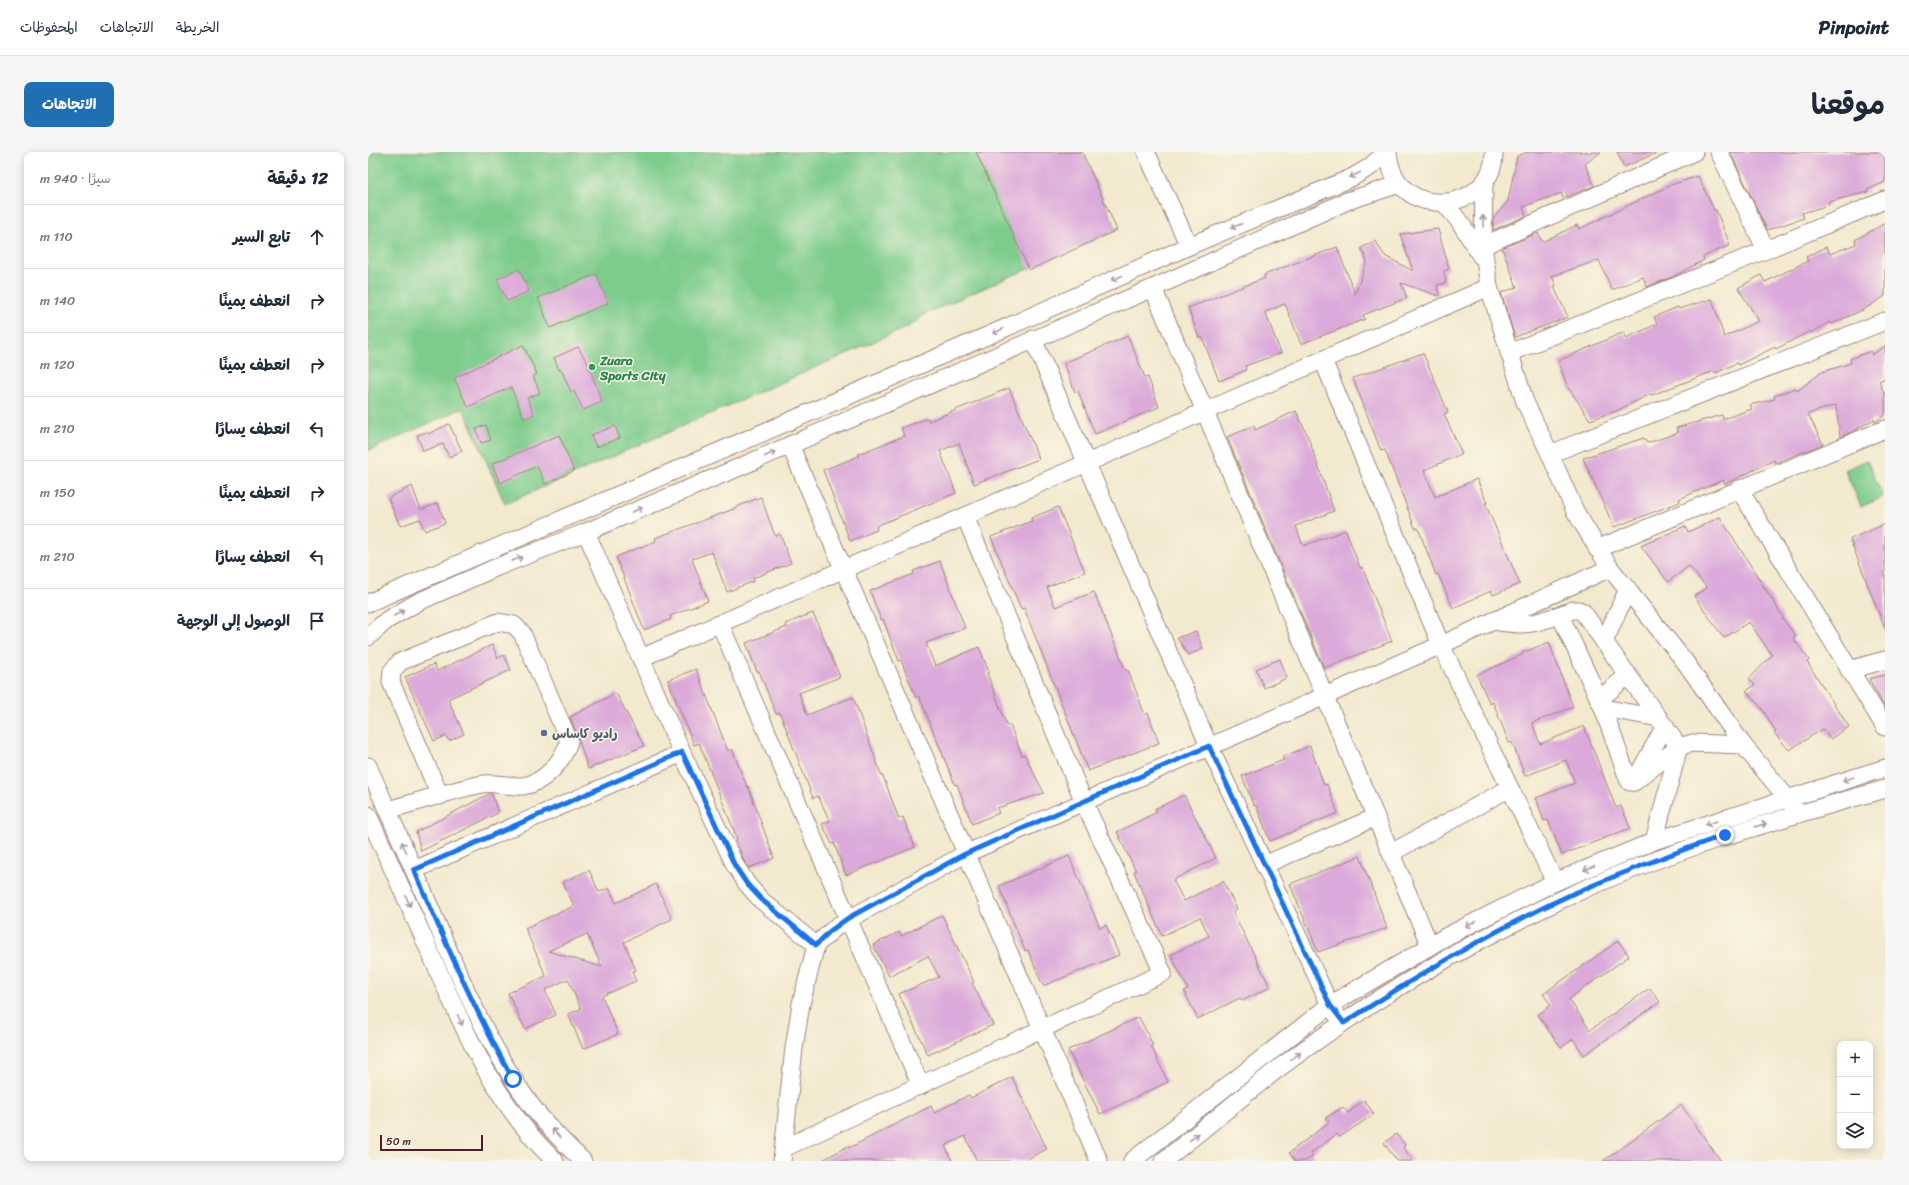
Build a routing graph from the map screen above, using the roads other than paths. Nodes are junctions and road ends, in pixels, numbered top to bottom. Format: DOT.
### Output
graph roads {
  1 [pos="1146,152"];
  2 [pos="1387,152"];
  3 [pos="1694,152"];
  4 [pos="1719,152"];
  5 [pos="1495,153"];
  6 [pos="1484,182"];
  7 [pos="1400,184"];
  8 [pos="1885,200"];
  9 [pos="1444,203"];
  10 [pos="1189,246"];
  11 [pos="1766,250"];
  12 [pos="1481,251"];
  13 [pos="1489,287"];
  14 [pos="1153,288"];
  15 [pos="1885,321"];
  16 [pos="1033,339"];
  17 [pos="1509,353"];
  18 [pos="1324,360"];
  19 [pos="1204,412"];
  20 [pos="1885,429"];
  21 [pos="790,445"];
  22 [pos="734,446"];
  23 [pos="1550,454"];
  24 [pos="1085,464"];
  25 [pos="742,466"];
  26 [pos="1739,489"];
  27 [pos="965,516"];
  28 [pos="586,532"];
  29 [pos="1597,549"];
  30 [pos="1610,568"];
  31 [pos="844,570"];
  32 [pos="1628,589"];
  33 [pos="368,603"];
  34 [pos="1560,615"];
  35 [pos="1493,622"];
  36 [pos="720,624"];
  37 [pos="368,637"];
  38 [pos="1604,642"];
  39 [pos="1441,645"];
  40 [pos="641,658"];
  41 [pos="1885,660"];
  42 [pos="1849,670"];
  43 [pos="1628,675"];
  44 [pos="1325,695"];
  45 [pos="1601,704"];
  46 [pos="1662,722"];
  47 [pos="1885,727"];
  48 [pos="1743,745"];
  49 [pos="1209,746"];
  50 [pos="1679,747"];
  51 [pos="682,752"];
  52 [pos="368,766"];
  53 [pos="1885,768"];
  54 [pos="1634,782"];
  55 [pos="1510,788"];
  56 [pos="1885,789"];
  57 [pos="440,796"];
  58 [pos="1788,798"];
  59 [pos="1084,802"];
  60 [pos="388,810"];
  61 [pos="1799,814"];
  62 [pos="368,815"];
  63 [pos="1376,817"];
  64 [pos="1654,841"];
  65 [pos="1391,853"];
  66 [pos="965,854"];
  67 [pos="1264,865"];
  68 [pos="414,870"];
  69 [pos="1555,882"];
  70 [pos="848,918"];
  71 [pos="816,945"];
  72 [pos="1430,946"];
  73 [pos="1330,1005"];
  74 [pos="1344,1023"];
  75 [pos="1041,1029"];
  76 [pos="492,1042"];
  77 [pos="475,1050"];
  78 [pos="921,1086"];
  79 [pos="783,1154"];
  80 [pos="555,1161"];
  81 [pos="583,1161"];
  82 [pos="1098,1161"];
  83 [pos="1132,1161"];
  84 [pos="1163,1161"];
  1 -- 10 [label="street"];
  2 -- 7 [label="street"];
  2 -- 10 [label="street, one-way"];
  3 -- 12 [label="street"];
  4 -- 11 [label="street"];
  5 -- 6 [label="street"];
  6 -- 9 [label="street"];
  12 -- 6 [label="street, one-way"];
  7 -- 9 [label="street"];
  7 -- 14 [label="street"];
  8 -- 11 [label="street"];
  9 -- 12 [label="street"];
  10 -- 22 [label="street, one-way"];
  11 -- 17 [label="street"];
  12 -- 13 [label="street"];
  13 -- 17 [label="street"];
  13 -- 18 [label="street"];
  14 -- 16 [label="street"];
  14 -- 19 [label="street"];
  15 -- 23 [label="street"];
  16 -- 21 [label="street"];
  16 -- 24 [label="street"];
  17 -- 23 [label="street"];
  18 -- 19 [label="street"];
  18 -- 39 [label="street"];
  19 -- 24 [label="street"];
  19 -- 44 [label="street"];
  20 -- 26 [label="street"];
  25 -- 21 [label="street, one-way"];
  21 -- 31 [label="street"];
  22 -- 25 [label="street"];
  22 -- 33 [label="street"];
  23 -- 29 [label="street"];
  24 -- 27 [label="street"];
  24 -- 49 [label="street"];
  28 -- 25 [label="street, one-way"];
  26 -- 29 [label="street"];
  26 -- 42 [label="street"];
  27 -- 31 [label="street"];
  27 -- 59 [label="street"];
  37 -- 28 [label="street, one-way"];
  28 -- 40 [label="street"];
  29 -- 30 [label="street"];
  30 -- 32 [label="street"];
  30 -- 35 [label="street"];
  31 -- 36 [label="street"];
  31 -- 66 [label="street"];
  32 -- 38 [label="street"];
  32 -- 48 [label="street"];
  34 -- 35 [label="street"];
  34 -- 38 [label="street"];
  34 -- 45 [label="street"];
  35 -- 39 [label="street"];
  36 -- 40 [label="street"];
  36 -- 70 [label="street"];
  38 -- 43 [label="street"];
  39 -- 44 [label="street"];
  39 -- 55 [label="street"];
  40 -- 51 [label="street"];
  41 -- 42 [label="street"];
  42 -- 47 [label="street"];
  43 -- 45 [label="street"];
  43 -- 46 [label="street"];
  44 -- 49 [label="street"];
  44 -- 63 [label="street"];
  45 -- 46 [label="street"];
  45 -- 54 [label="street"];
  46 -- 50 [label="street"];
  46 -- 54 [label="street"];
  48 -- 50 [label="street"];
  48 -- 58 [label="street"];
  49 -- 59 [label="street"];
  49 -- 67 [label="street"];
  50 -- 54 [label="street"];
  50 -- 64 [label="street"];
  51 -- 68 [label="street"];
  51 -- 71 [label="street"];
  52 -- 60 [label="street"];
  53 -- 58 [label="street, one-way"];
  55 -- 65 [label="street"];
  55 -- 69 [label="street"];
  56 -- 61 [label="street"];
  57 -- 57 [label="street"];
  57 -- 60 [label="street"];
  58 -- 61 [label="street"];
  58 -- 64 [label="street, one-way"];
  59 -- 66 [label="street"];
  59 -- 75 [label="street"];
  68 -- 60 [label="street, one-way"];
  74 -- 61 [label="street, one-way"];
  62 -- 77 [label="street, one-way"];
  63 -- 65 [label="street"];
  63 -- 67 [label="street"];
  64 -- 69 [label="street, one-way"];
  65 -- 72 [label="street"];
  66 -- 70 [label="street"];
  66 -- 75 [label="street"];
  67 -- 73 [label="street"];
  68 -- 76 [label="street"];
  69 -- 72 [label="street, one-way"];
  70 -- 71 [label="street"];
  70 -- 78 [label="street"];
  71 -- 79 [label="street"];
  72 -- 73 [label="street"];
  73 -- 74 [label="street"];
  73 -- 83 [label="street"];
  84 -- 74 [label="street, one-way"];
  75 -- 78 [label="street"];
  75 -- 82 [label="street"];
  76 -- 77 [label="street"];
  81 -- 76 [label="street, one-way"];
  77 -- 80 [label="street"];
  78 -- 79 [label="street"];
}
